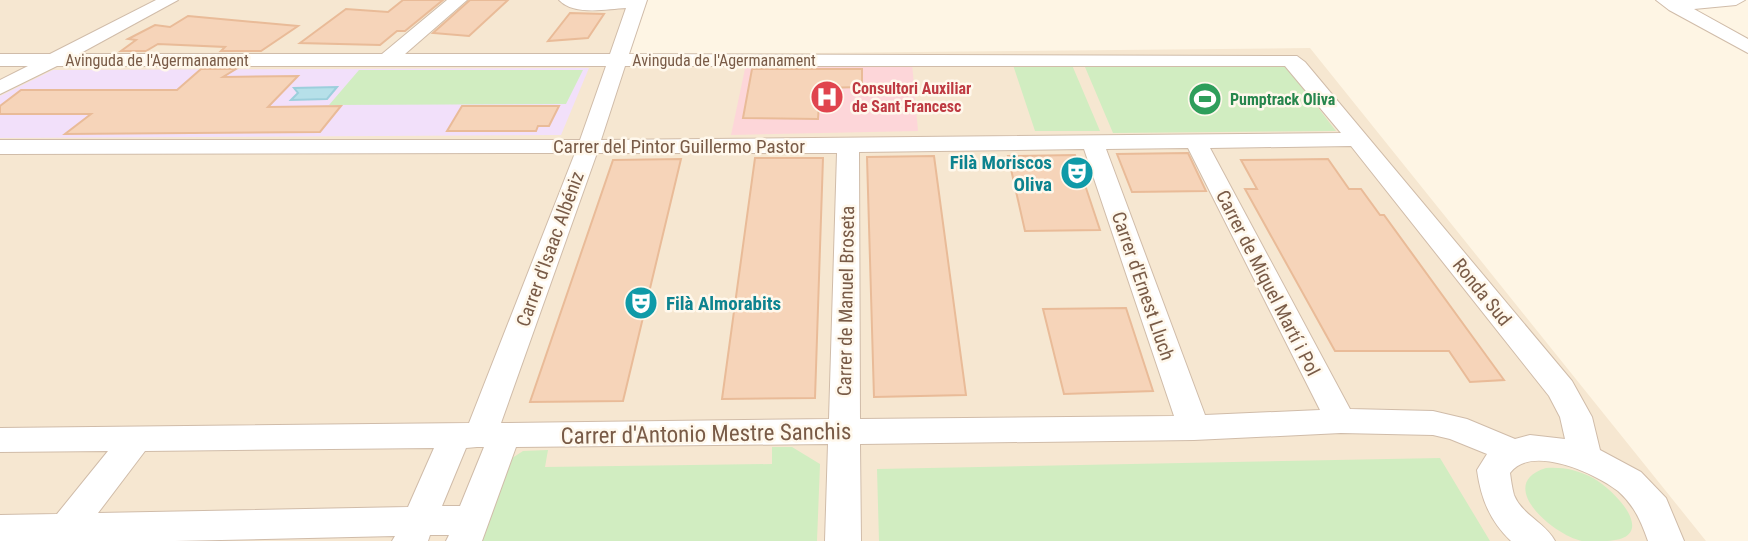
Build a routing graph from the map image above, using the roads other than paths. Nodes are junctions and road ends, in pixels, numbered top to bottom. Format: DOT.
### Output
graph roads {
  1 [pos="143,0"];
  2 [pos="169,0"];
  3 [pos="457,0"];
  4 [pos="568,0"];
  5 [pos="1736,0"];
  6 [pos="637,2"];
  7 [pos="1670,3"];
  8 [pos="1748,47"];
  9 [pos="388,59"];
  10 [pos="0,60"];
  11 [pos="25,60"];
  12 [pos="54,61"];
  13 [pos="618,61"];
  14 [pos="0,71"];
  15 [pos="0,88"];
  16 [pos="1357,139"];
  17 [pos="1093,143"];
  18 [pos="1197,143"];
  19 [pos="848,146"];
  20 [pos="0,147"];
  21 [pos="588,147"];
  22 [pos="1341,421"];
  23 [pos="1412,422"];
  24 [pos="1194,428"];
  25 [pos="845,433"];
  26 [pos="480,436"];
  27 [pos="136,439"];
  28 [pos="0,440"];
  29 [pos="1585,456"];
  30 [pos="1502,463"];
  31 [pos="0,530"];
  32 [pos="414,531"];
  33 [pos="468,531"];
  34 [pos="60,535"];
  35 [pos="842,541"];
  36 [pos="1537,541"];
  37 [pos="1666,541"];
  1 -- 11 [label="street"];
  2 -- 12 [label="street"];
  3 -- 9 [label="street"];
  4 -- 6 [label="street"];
  5 -- 7 [label="street"];
  6 -- 13 [label="street, Carrer d'Isaac Albéniz"];
  7 -- 8 [label="street"];
  9 -- 12 [label="street, Avinguda de l'Agermanament"];
  9 -- 13 [label="street, Avinguda de l'Agermanament"];
  10 -- 11 [label="street, Avinguda de l'Agermanament"];
  11 -- 12 [label="street, Avinguda de l'Agermanament"];
  11 -- 14 [label="street"];
  12 -- 15 [label="street"];
  13 -- 16 [label="street, Avinguda de l'Agermanament"];
  13 -- 21 [label="street, Carrer d'Isaac Albéniz"];
  16 -- 18 [label="street, Carrer del Pintor Guillermo Pastor"];
  16 -- 29 [label="street, Ronda Sud"];
  17 -- 18 [label="street, Carrer del Pintor Guillermo Pastor"];
  17 -- 19 [label="street, Carrer del Pintor Guillermo Pastor"];
  17 -- 24 [label="street, Carrer d'Ernest Lluch"];
  18 -- 22 [label="street, Carrer de Miquel Martí i Pol"];
  19 -- 21 [label="street, Carrer del Pintor Guillermo Pastor"];
  19 -- 25 [label="street, Carrer de Manuel Broseta"];
  20 -- 21 [label="street, Carrer del Pintor Guillermo Pastor"];
  21 -- 26 [label="street, Carrer d'Isaac Albéniz"];
  22 -- 23 [label="street, Carrer d'Antonio Mestre Sanchis"];
  22 -- 24 [label="street, Carrer d'Antonio Mestre Sanchis"];
  23 -- 30 [label="street, Carrer d'Antonio Mestre Sanchis"];
  24 -- 25 [label="street, Carrer d'Antonio Mestre Sanchis"];
  25 -- 26 [label="street, Carrer d'Antonio Mestre Sanchis"];
  25 -- 35 [label="street, Carrer de Manuel Broseta"];
  26 -- 27 [label="street, Carrer d'Antonio Mestre Sanchis"];
  26 -- 32 [label="street, Carrer d'Isaac Albéniz"];
  26 -- 33 [label="street"];
  27 -- 28 [label="street, Carrer d'Antonio Mestre Sanchis"];
  27 -- 34 [label="street"];
  29 -- 30 [label="street"];
  29 -- 37 [label="street"];
  30 -- 36 [label="street"];
  31 -- 34 [label="street"];
  32 -- 33 [label="street"];
  32 -- 34 [label="street"];
}
